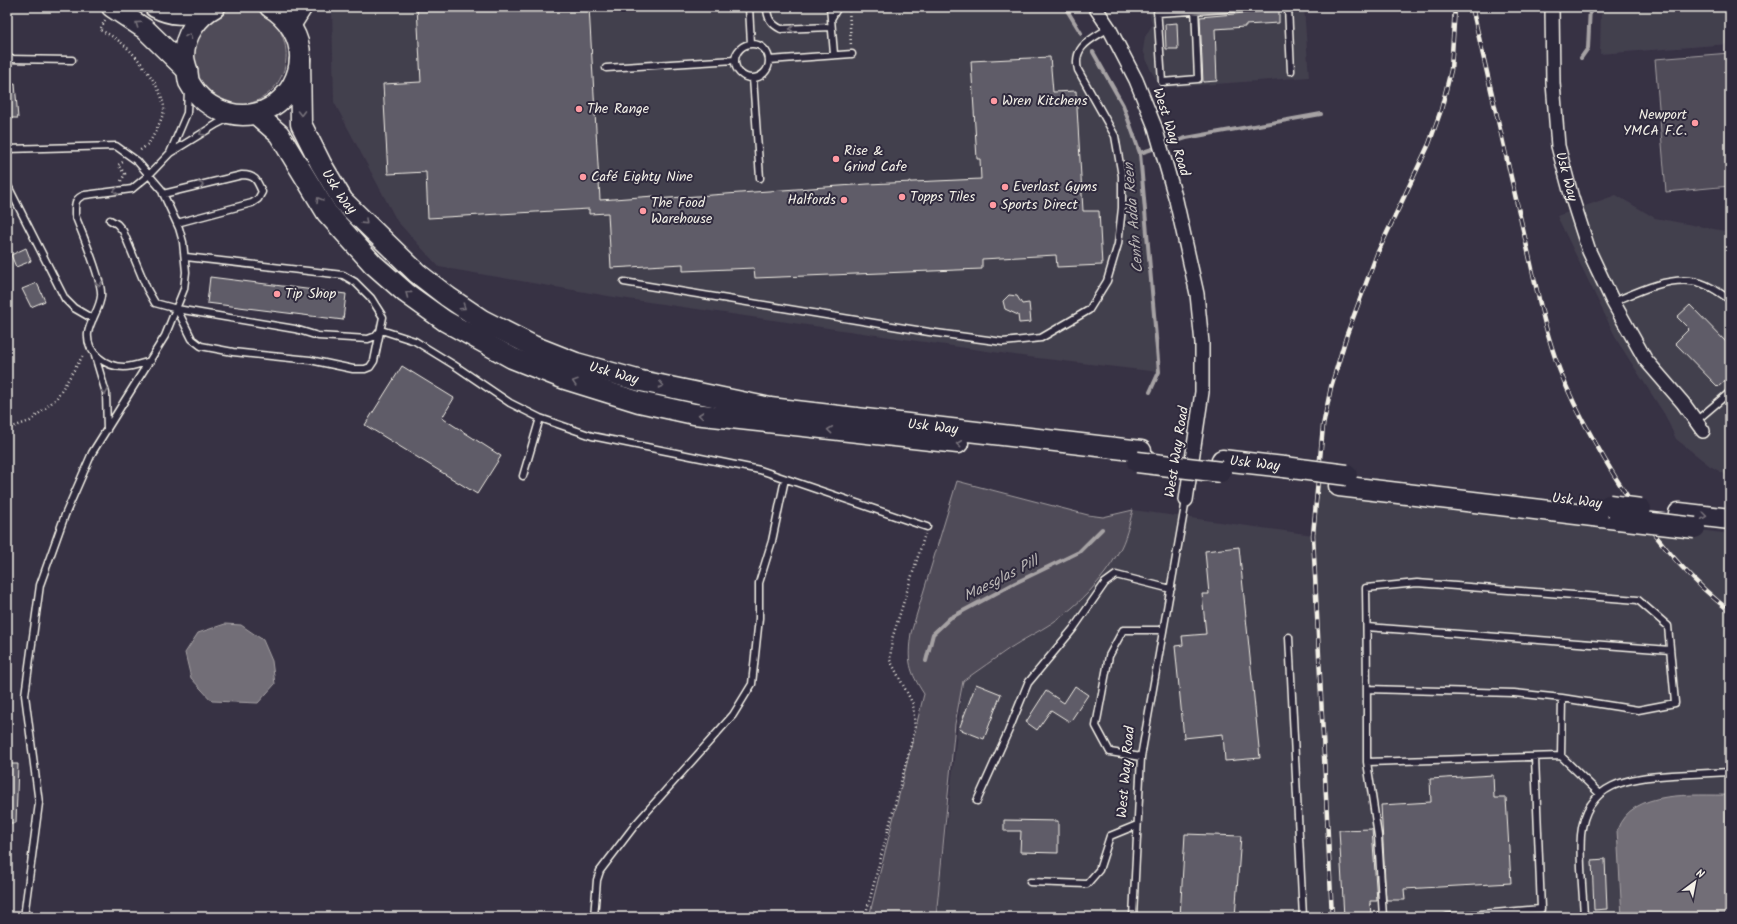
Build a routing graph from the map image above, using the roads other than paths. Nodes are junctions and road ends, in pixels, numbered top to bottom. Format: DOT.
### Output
graph roads {
  1 [pos="155,7"];
  2 [pos="270,7"];
  3 [pos="303,7"];
  4 [pos="749,7"];
  5 [pos="767,7"];
  6 [pos="830,7"];
  7 [pos="838,7"];
  8 [pos="1095,7"];
  9 [pos="1259,7"];
  10 [pos="1288,7"];
  11 [pos="1552,7"];
  12 [pos="1224,8"];
  13 [pos="211,9"];
  14 [pos="1195,9"];
  15 [pos="1157,10"];
  16 [pos="109,12"];
  17 [pos="831,19"];
  18 [pos="291,26"];
  19 [pos="831,27"];
  20 [pos="1109,28"];
  21 [pos="751,44"];
  22 [pos="834,54"];
  23 [pos="852,54"];
  24 [pos="7,59"];
  25 [pos="72,60"];
  26 [pos="300,60"];
  27 [pos="735,60"];
  28 [pos="769,60"];
  29 [pos="606,68"];
  30 [pos="1291,71"];
  31 [pos="188,76"];
  32 [pos="753,78"];
  33 [pos="256,114"];
  34 [pos="236,115"];
  35 [pos="7,149"];
  36 [pos="170,153"];
  37 [pos="149,175"];
  38 [pos="760,178"];
  39 [pos="7,184"];
  40 [pos="163,194"];
  41 [pos="110,220"];
  42 [pos="177,223"];
  43 [pos="186,257"];
  44 [pos="624,282"];
  45 [pos="1730,300"];
  46 [pos="1613,302"];
  47 [pos="177,309"];
  48 [pos="93,319"];
  49 [pos="381,330"];
  50 [pos="95,356"];
  51 [pos="151,361"];
  52 [pos="1730,392"];
  53 [pos="540,418"];
  54 [pos="1700,426"];
  55 [pos="107,430"];
  56 [pos="1139,457"];
  57 [pos="523,476"];
  58 [pos="785,479"];
  59 [pos="1186,500"];
  60 [pos="1614,512"];
  61 [pos="1730,519"];
  62 [pos="927,527"];
  63 [pos="1730,533"];
  64 [pos="1170,589"];
  65 [pos="1367,627"];
  66 [pos="1163,630"];
  67 [pos="1289,637"];
  68 [pos="1670,650"];
  69 [pos="1367,689"];
  70 [pos="1562,698"];
  71 [pos="1561,756"];
  72 [pos="1141,757"];
  73 [pos="1535,757"];
  74 [pos="1367,762"];
  75 [pos="1730,772"];
  76 [pos="1600,794"];
  77 [pos="977,801"];
  78 [pos="1137,825"];
  79 [pos="1030,882"];
  80 [pos="1541,909"];
  81 [pos="24,917"];
  82 [pos="594,917"];
  83 [pos="1133,917"];
  84 [pos="1303,917"];
  85 [pos="1383,917"];
  86 [pos="1446,917"];
  87 [pos="1542,917"];
  88 [pos="1584,917"];
  1 -- 13 [label="main road"];
  2 -- 18 [label="main road"];
  3 -- 18 [label="street"];
  4 -- 21 [label="lane"];
  19 -- 5 [label="lane, one-way"];
  6 -- 17 [label="lane"];
  7 -- 17 [label="lane"];
  8 -- 20 [label="street, West Way Road"];
  9 -- 12 [label="lane"];
  10 -- 30 [label="lane"];
  11 -- 46 [label="street, Usk Way"];
  12 -- 14 [label="lane"];
  31 -- 13 [label="main road, one-way"];
  14 -- 15 [label="lane"];
  14 -- 15 [label="lane"];
  31 -- 16 [label="main road, one-way"];
  17 -- 19 [label="lane"];
  18 -- 26 [label="main road"];
  19 -- 22 [label="lane"];
  20 -- 44 [label="lane"];
  20 -- 59 [label="street, West Way Road"];
  21 -- 27 [label="lane"];
  21 -- 28 [label="lane"];
  22 -- 23 [label="lane"];
  22 -- 28 [label="lane"];
  24 -- 25 [label="lane"];
  26 -- 33 [label="main road"];
  26 -- 56 [label="main road, Usk Way, one-way"];
  27 -- 29 [label="lane"];
  27 -- 32 [label="lane"];
  28 -- 32 [label="lane"];
  31 -- 34 [label="main road"];
  31 -- 36 [label="lane"];
  32 -- 38 [label="lane"];
  33 -- 34 [label="main road"];
  56 -- 33 [label="main road, Usk Way, one-way"];
  34 -- 36 [label="lane, one-way"];
  35 -- 37 [label="lane"];
  36 -- 37 [label="lane"];
  37 -- 40 [label="lane"];
  37 -- 48 [label="lane, one-way"];
  39 -- 48 [label="lane"];
  40 -- 42 [label="lane"];
  40 -- 42 [label="lane, one-way"];
  41 -- 47 [label="lane"];
  42 -- 43 [label="lane"];
  43 -- 47 [label="lane"];
  43 -- 49 [label="lane"];
  45 -- 46 [label="lane"];
  46 -- 54 [label="street, Usk Way"];
  47 -- 49 [label="lane"];
  47 -- 49 [label="lane"];
  47 -- 51 [label="lane"];
  48 -- 50 [label="lane"];
  49 -- 53 [label="lane"];
  50 -- 51 [label="lane"];
  50 -- 55 [label="lane, one-way"];
  51 -- 55 [label="lane"];
  52 -- 54 [label="lane"];
  53 -- 57 [label="lane"];
  53 -- 58 [label="lane"];
  55 -- 81 [label="lane"];
  56 -- 60 [label="main road, Usk Way, bridge"];
  58 -- 62 [label="lane"];
  58 -- 82 [label="lane"];
  59 -- 64 [label="lane, West Way Road"];
  60 -- 61 [label="main road, Usk Way, one-way, bridge"];
  60 -- 63 [label="main road, Usk Way, bridge"];
  64 -- 66 [label="lane, West Way Road"];
  64 -- 77 [label="lane"];
  65 -- 68 [label="lane"];
  65 -- 68 [label="lane"];
  65 -- 69 [label="lane"];
  66 -- 72 [label="lane, West Way Road"];
  66 -- 72 [label="lane"];
  67 -- 84 [label="lane"];
  68 -- 70 [label="lane"];
  69 -- 70 [label="lane"];
  69 -- 74 [label="lane"];
  70 -- 71 [label="lane"];
  71 -- 73 [label="lane"];
  71 -- 76 [label="lane"];
  72 -- 78 [label="lane, West Way Road"];
  73 -- 74 [label="lane"];
  73 -- 80 [label="lane"];
  74 -- 85 [label="lane"];
  75 -- 76 [label="lane"];
  76 -- 88 [label="lane"];
  78 -- 79 [label="lane"];
  78 -- 83 [label="lane, West Way Road"];
  80 -- 86 [label="lane"];
  80 -- 87 [label="lane"];
}
